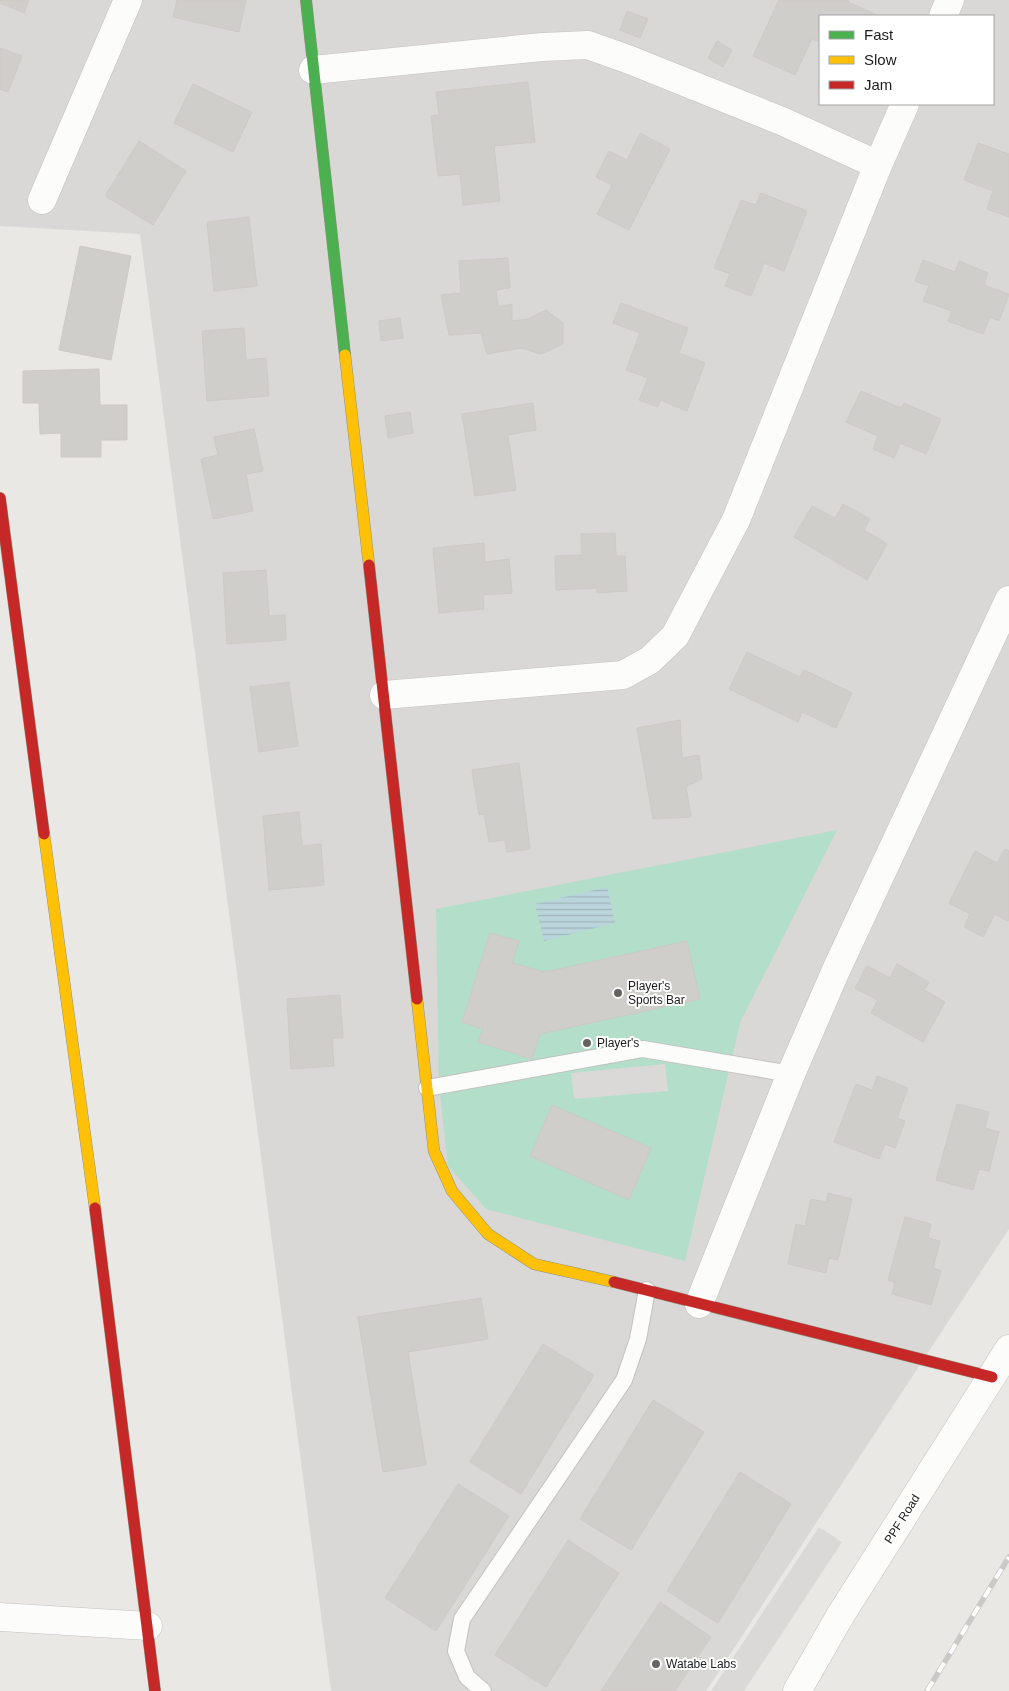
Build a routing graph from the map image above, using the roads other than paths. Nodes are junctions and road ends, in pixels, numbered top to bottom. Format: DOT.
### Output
graph roads {
  1 [pos="128,0"];
  2 [pos="306,0"];
  3 [pos="950,0"];
  4 [pos="943,15"];
  5 [pos="312,70"];
  6 [pos="905,105"];
  7 [pos="878,165"];
  8 [pos="42,200"];
  9 [pos="0,498"];
  10 [pos="1009,600"];
  11 [pos="384,695"];
  12 [pos="791,1074"];
  13 [pos="427,1088"];
  14 [pos="648,1290"];
  15 [pos="699,1304"];
  16 [pos="1009,1349"];
  17 [pos="992,1377"];
  18 [pos="0,1616"];
  19 [pos="148,1626"];
  20 [pos="155,1691"];
  21 [pos="483,1691"];
  22 [pos="797,1691"];
  1 -- 8 [label="street"];
  2 -- 5 [label="street"];
  3 -- 4 [label="street"];
  5 -- 7 [label="street"];
  5 -- 11 [label="street"];
  6 -- 7 [label="street"];
  7 -- 11 [label="street"];
  9 -- 19 [label="street"];
  10 -- 12 [label="street"];
  11 -- 13 [label="street"];
  12 -- 13 [label="lane"];
  12 -- 15 [label="street"];
  13 -- 14 [label="street"];
  14 -- 15 [label="street"];
  14 -- 21 [label="lane"];
  15 -- 17 [label="street"];
  16 -- 17 [label="street, PPF Road"];
  17 -- 22 [label="street, PPF Road"];
  18 -- 19 [label="street"];
  19 -- 20 [label="street"];
}
